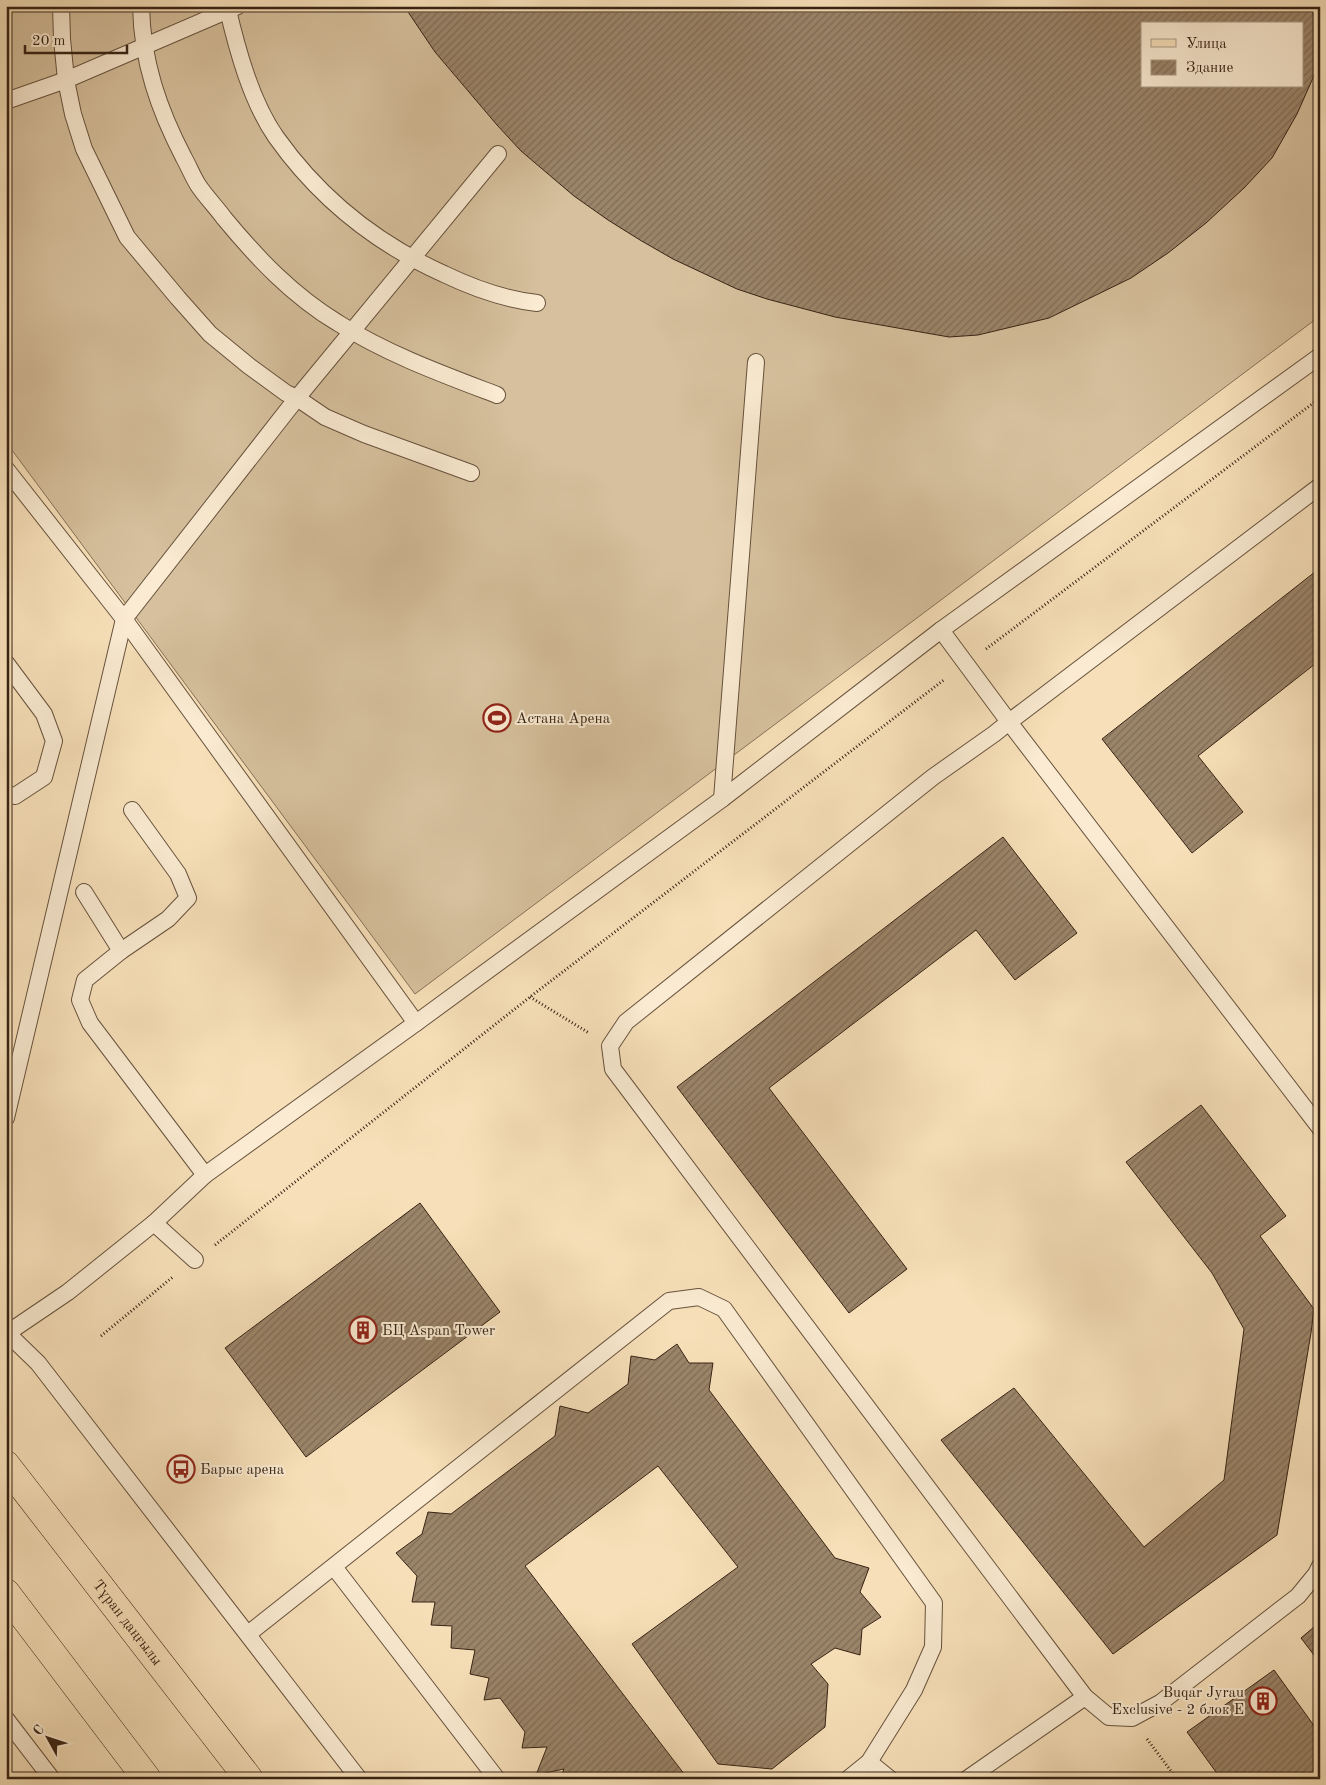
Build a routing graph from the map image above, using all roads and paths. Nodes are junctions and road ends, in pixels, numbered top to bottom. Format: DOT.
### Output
graph roads {
  1 [pos="61,6"];
  2 [pos="141,6"];
  3 [pos="231,8"];
  4 [pos="146,46"];
  5 [pos="66,80"];
  6 [pos="6,101"];
  7 [pos="498,154"];
  8 [pos="411,259"];
  9 [pos="537,303"];
  10 [pos="352,332"];
  11 [pos="1320,356"];
  12 [pos="756,362"];
  13 [pos="497,395"];
  14 [pos="297,398"];
  15 [pos="1320,398"];
  16 [pos="6,469"];
  17 [pos="472,473"];
  18 [pos="1320,486"];
  19 [pos="124,619"];
  20 [pos="941,630"];
  21 [pos="6,663"];
  22 [pos="966,664"];
  23 [pos="1009,722"];
  24 [pos="6,794"];
  25 [pos="722,799"];
  26 [pos="132,810"];
  27 [pos="84,892"];
  28 [pos="121,951"];
  29 [pos="530,997"];
  30 [pos="416,1023"];
  31 [pos="610,1046"];
  32 [pos="6,1118"];
  33 [pos="1320,1128"];
  34 [pos="205,1176"];
  35 [pos="154,1223"];
  36 [pos="195,1260"];
  37 [pos="7,1333"];
  38 [pos="101,1336"];
  39 [pos="6,1465"];
  40 [pos="1320,1566"];
  41 [pos="334,1567"];
  42 [pos="6,1593"];
  43 [pos="248,1634"];
  44 [pos="1085,1697"];
  45 [pos="1132,1718"];
  46 [pos="6,1719"];
  47 [pos="869,1762"];
  48 [pos="52,1779"];
  49 [pos="147,1779"];
  50 [pos="249,1779"];
  51 [pos="359,1779"];
  52 [pos="497,1779"];
  53 [pos="848,1779"];
  54 [pos="890,1779"];
  55 [pos="967,1779"];
  56 [pos="1177,1779"];
  1 -- 5 [label="lane"];
  2 -- 4 [label="lane"];
  3 -- 4 [label="lane"];
  3 -- 8 [label="lane"];
  4 -- 5 [label="lane"];
  4 -- 10 [label="lane"];
  5 -- 6 [label="lane"];
  5 -- 14 [label="lane"];
  7 -- 8 [label="lane"];
  8 -- 9 [label="lane"];
  8 -- 10 [label="lane"];
  10 -- 13 [label="lane"];
  10 -- 14 [label="lane"];
  11 -- 20 [label="lane"];
  12 -- 25 [label="lane"];
  14 -- 17 [label="lane"];
  14 -- 19 [label="lane"];
  15 -- 22 [label="path"];
  16 -- 19 [label="lane"];
  18 -- 23 [label="lane"];
  19 -- 30 [label="lane"];
  19 -- 32 [label="lane"];
  20 -- 22 [label="lane"];
  20 -- 25 [label="lane"];
  21 -- 24 [label="lane"];
  22 -- 23 [label="lane"];
  22 -- 29 [label="path"];
  23 -- 31 [label="lane"];
  23 -- 33 [label="lane"];
  25 -- 30 [label="lane"];
  26 -- 28 [label="lane"];
  27 -- 28 [label="lane"];
  28 -- 34 [label="lane"];
  29 -- 31 [label="path"];
  29 -- 36 [label="path"];
  30 -- 34 [label="lane"];
  31 -- 44 [label="lane"];
  34 -- 35 [label="lane"];
  35 -- 36 [label="lane"];
  35 -- 37 [label="lane"];
  36 -- 38 [label="path"];
  37 -- 43 [label="lane"];
  39 -- 50 [label="main road, Тұран даңғылы"];
  40 -- 45 [label="lane"];
  41 -- 43 [label="lane"];
  41 -- 47 [label="lane"];
  41 -- 52 [label="lane"];
  42 -- 49 [label="main road"];
  43 -- 51 [label="lane"];
  44 -- 45 [label="lane"];
  44 -- 55 [label="lane"];
  45 -- 56 [label="path"];
  46 -- 48 [label="lane"];
  47 -- 53 [label="lane"];
  47 -- 54 [label="lane"];
}
